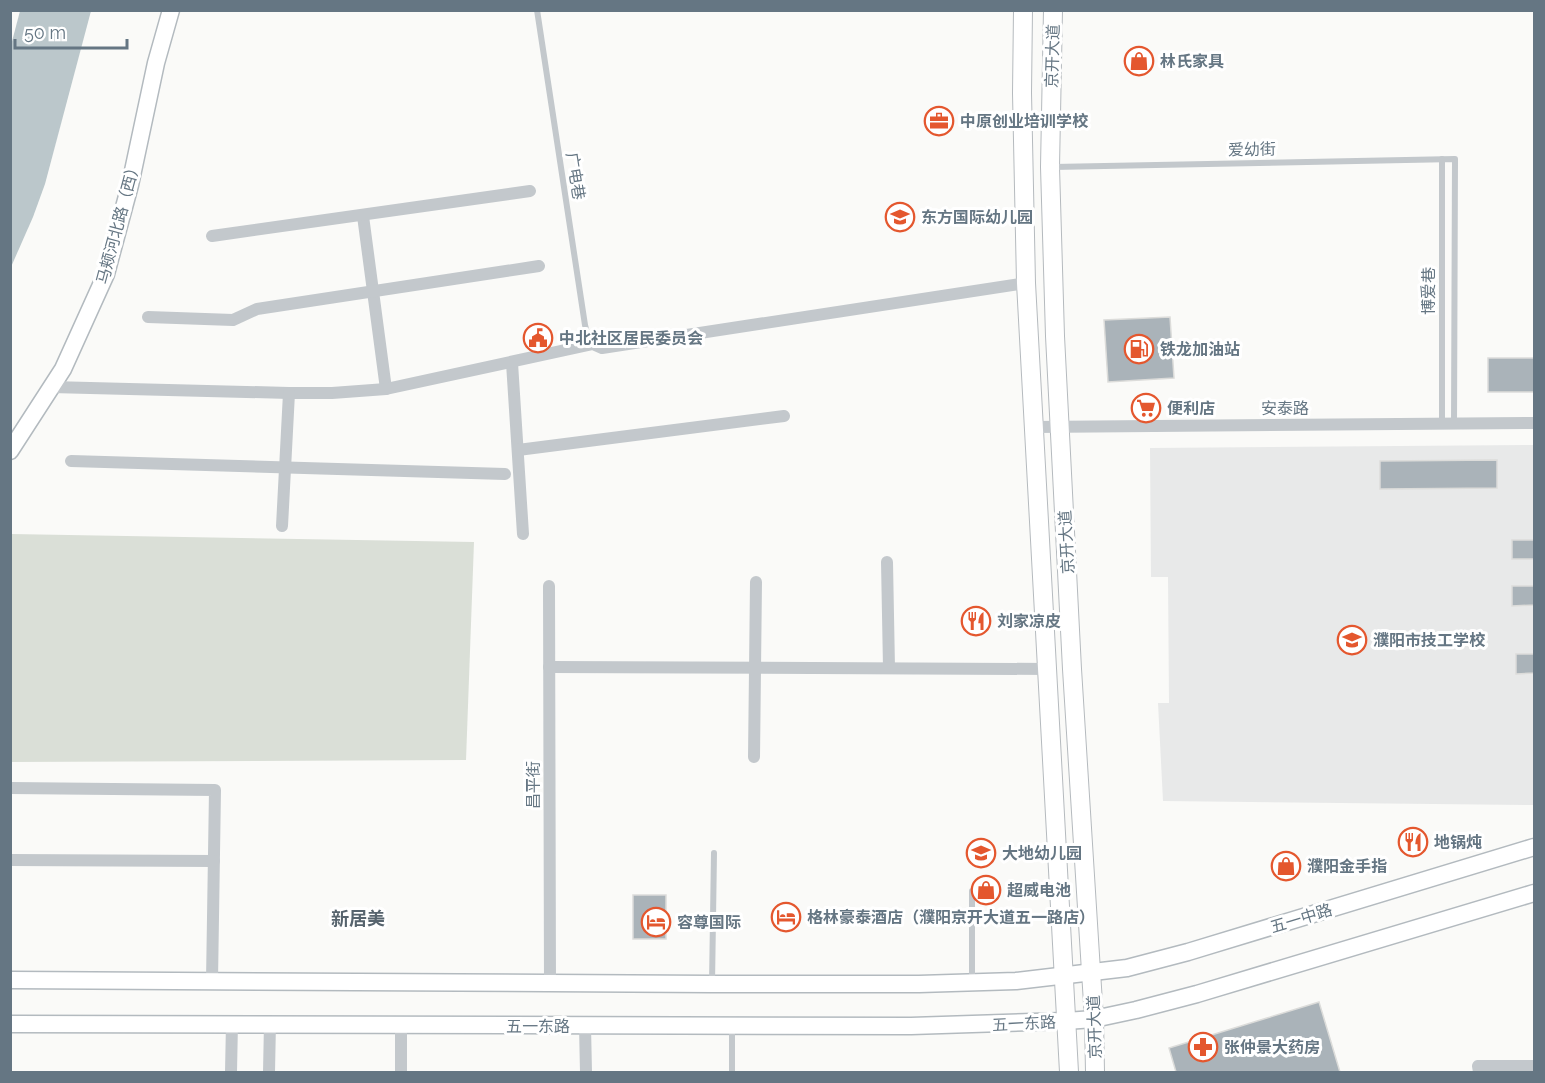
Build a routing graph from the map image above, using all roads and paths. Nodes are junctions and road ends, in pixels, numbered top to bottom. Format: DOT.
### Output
graph roads {
  1 [pos="171,10"];
  2 [pos="537,10"];
  3 [pos="1023,10"];
  4 [pos="1053,10"];
  5 [pos="1442,159"];
  6 [pos="1455,159"];
  7 [pos="1050,167"];
  8 [pos="531,191"];
  9 [pos="363,216"];
  10 [pos="212,236"];
  11 [pos="539,266"];
  12 [pos="1026,283"];
  13 [pos="373,291"];
  14 [pos="148,317"];
  15 [pos="593,344"];
  16 [pos="512,363"];
  17 [pos="51,387"];
  18 [pos="386,389"];
  19 [pos="288,393"];
  20 [pos="784,416"];
  21 [pos="1534,423"];
  22 [pos="1448,424"];
  23 [pos="1061,426"];
  24 [pos="1035,427"];
  25 [pos="518,450"];
  26 [pos="10,451"];
  27 [pos="71,461"];
  28 [pos="284,468"];
  29 [pos="506,474"];
  30 [pos="282,526"];
  31 [pos="523,534"];
  32 [pos="887,562"];
  33 [pos="756,582"];
  34 [pos="549,586"];
  35 [pos="549,667"];
  36 [pos="755,668"];
  37 [pos="889,669"];
  38 [pos="1048,669"];
  39 [pos="754,757"];
  40 [pos="10,788"];
  41 [pos="1534,847"];
  42 [pos="714,853"];
  43 [pos="10,860"];
  44 [pos="213,861"];
  45 [pos="972,891"];
  46 [pos="1534,893"];
  47 [pos="1091,974"];
  48 [pos="1064,977"];
  49 [pos="10,980"];
  50 [pos="212,981"];
  51 [pos="972,983"];
  52 [pos="550,984"];
  53 [pos="712,984"];
  54 [pos="1094,1019"];
  55 [pos="1066,1021"];
  56 [pos="232,1023"];
  57 [pos="270,1023"];
  58 [pos="10,1024"];
  59 [pos="401,1025"];
  60 [pos="585,1026"];
  61 [pos="732,1026"];
  62 [pos="1534,1066"];
  63 [pos="231,1072"];
  64 [pos="269,1072"];
  65 [pos="401,1072"];
  66 [pos="586,1072"];
  67 [pos="732,1072"];
  68 [pos="1069,1072"];
  69 [pos="1095,1072"];
  70 [pos="1479,1072"];
  1 -- 17 [label="street, 马颊河北路（西）"];
  2 -- 15 [label="lane, 广电巷"];
  3 -- 12 [label="main road, 京开大道"];
  4 -- 7 [label="main road, 京开大道"];
  5 -- 6 [label="lane, 爱幼街"];
  5 -- 7 [label="lane, 爱幼街"];
  5 -- 22 [label="lane, 博爱巷"];
  6 -- 22 [label="lane, 博爱巷"];
  7 -- 23 [label="main road, 京开大道"];
  8 -- 9 [label="street"];
  9 -- 10 [label="street"];
  9 -- 13 [label="street"];
  11 -- 13 [label="street"];
  12 -- 15 [label="street"];
  12 -- 24 [label="main road, 京开大道"];
  13 -- 14 [label="street"];
  13 -- 18 [label="street"];
  15 -- 16 [label="street"];
  16 -- 18 [label="street"];
  16 -- 25 [label="street"];
  17 -- 19 [label="street"];
  17 -- 26 [label="street, 马颊河北路（西）"];
  18 -- 19 [label="street"];
  19 -- 28 [label="street"];
  20 -- 25 [label="street"];
  21 -- 22 [label="street, 安泰路"];
  22 -- 23 [label="street, 安泰路"];
  23 -- 24 [label="street, 安泰路"];
  23 -- 47 [label="main road, 京开大道"];
  24 -- 38 [label="main road, 京开大道"];
  25 -- 31 [label="street"];
  27 -- 28 [label="street"];
  28 -- 29 [label="street"];
  28 -- 30 [label="street"];
  32 -- 37 [label="street"];
  33 -- 36 [label="street"];
  34 -- 35 [label="street, 昌平街"];
  35 -- 36 [label="street"];
  35 -- 52 [label="street, 昌平街"];
  36 -- 37 [label="street"];
  36 -- 39 [label="street"];
  37 -- 38 [label="street"];
  38 -- 48 [label="main road, 京开大道"];
  40 -- 44 [label="street"];
  41 -- 47 [label="street, 五一中路"];
  42 -- 53 [label="lane"];
  43 -- 44 [label="street"];
  44 -- 50 [label="street"];
  45 -- 51 [label="lane"];
  46 -- 54 [label="street"];
  47 -- 48 [label="street, 五一中路"];
  47 -- 54 [label="main road, 京开大道"];
  48 -- 51 [label="street"];
  48 -- 55 [label="main road, 京开大道"];
  49 -- 50 [label="street"];
  50 -- 52 [label="street"];
  51 -- 53 [label="street"];
  52 -- 53 [label="street"];
  54 -- 55 [label="street"];
  54 -- 69 [label="main road, 京开大道"];
  55 -- 61 [label="street, 五一东路"];
  55 -- 68 [label="main road, 京开大道"];
  56 -- 57 [label="street, 五一东路"];
  56 -- 58 [label="street, 五一东路"];
  56 -- 63 [label="street"];
  57 -- 59 [label="street, 五一东路"];
  57 -- 64 [label="street"];
  59 -- 60 [label="street, 五一东路"];
  59 -- 65 [label="street"];
  60 -- 61 [label="street, 五一东路"];
  60 -- 66 [label="street"];
  61 -- 67 [label="lane"];
  62 -- 70 [label="street"];
}
